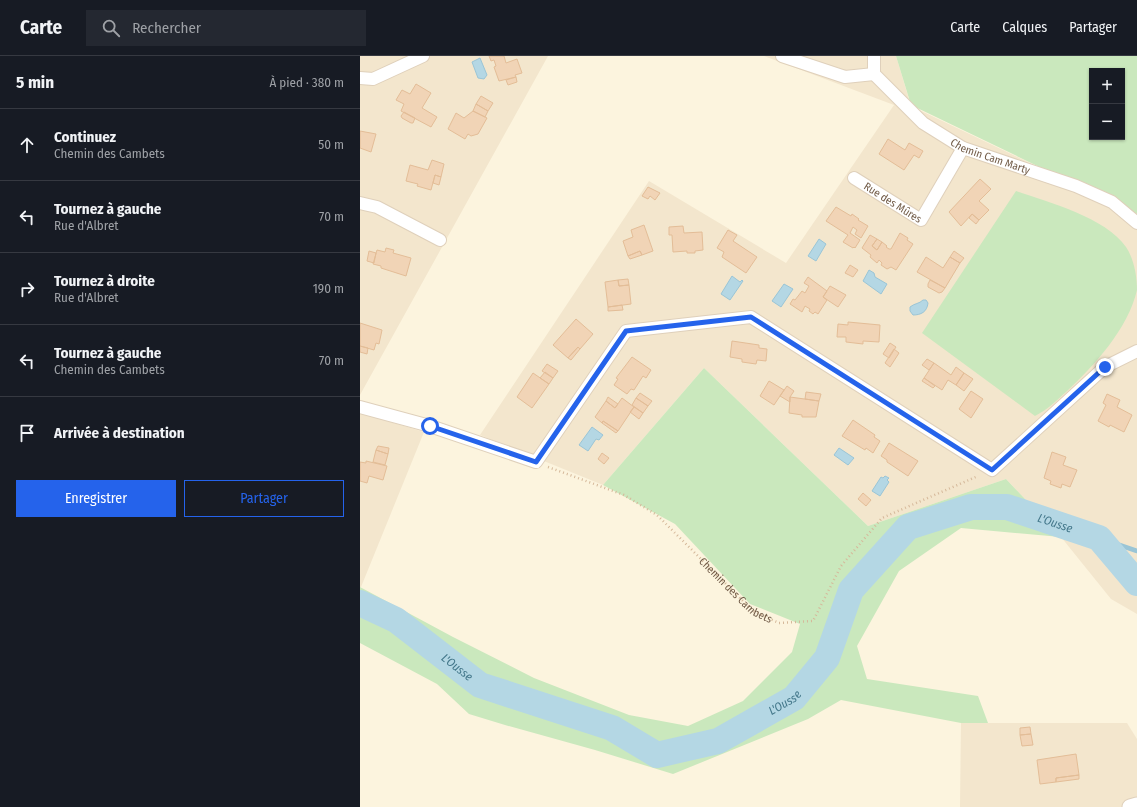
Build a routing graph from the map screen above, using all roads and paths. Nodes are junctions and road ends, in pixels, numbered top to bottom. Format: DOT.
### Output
graph roads {
  1 [pos="423,56"];
  2 [pos="782,56"];
  3 [pos="874,56"];
  4 [pos="874,74"];
  5 [pos="360,78"];
  6 [pos="963,148"];
  7 [pos="854,178"];
  8 [pos="360,203"];
  9 [pos="1137,223"];
  10 [pos="440,240"];
  11 [pos="1137,352"];
  12 [pos="360,407"];
  13 [pos="536,462"];
  14 [pos="992,470"];
  15 [pos="1137,805"];
  16 [pos="1130,807"];
  1 -- 5 [label="street"];
  2 -- 4 [label="street"];
  3 -- 4 [label="street"];
  4 -- 6 [label="street, Chemin Cam Marty"];
  6 -- 7 [label="street, Rue des Mûres"];
  6 -- 9 [label="street, Chemin Cam Marty"];
  8 -- 10 [label="street"];
  11 -- 14 [label="street"];
  12 -- 13 [label="street"];
  13 -- 14 [label="street"];
  13 -- 14 [label="path, Chemin des Cambets"];
  15 -- 16 [label="street"];
}
